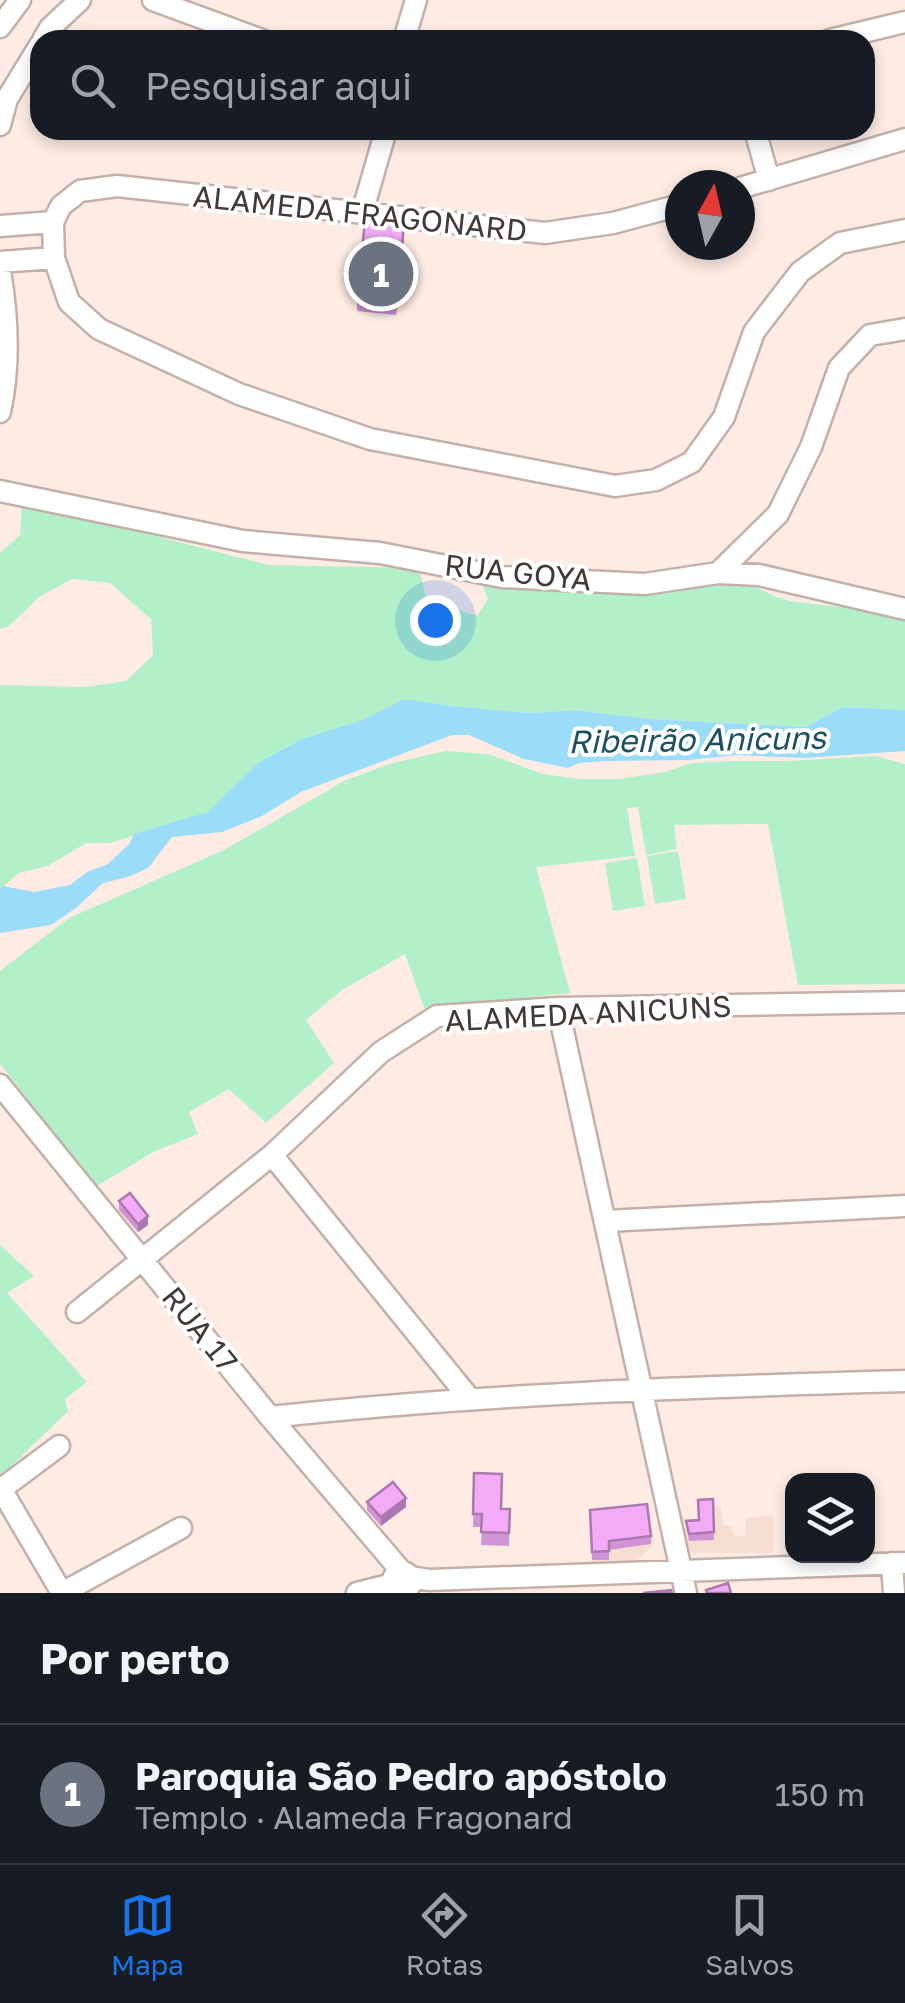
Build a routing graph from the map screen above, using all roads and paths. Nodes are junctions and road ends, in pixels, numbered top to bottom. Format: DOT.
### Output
graph roads {
  1 [pos="20,0"];
  2 [pos="80,0"];
  3 [pos="153,0"];
  4 [pos="416,0"];
  5 [pos="905,22"];
  6 [pos="0,27"];
  7 [pos="49,30"];
  8 [pos="235,30"];
  9 [pos="407,30"];
  10 [pos="872,30"];
  11 [pos="30,60"];
  12 [pos="3,98"];
  13 [pos="0,125"];
  14 [pos="905,138"];
  15 [pos="383,140"];
  16 [pos="758,140"];
  17 [pos="769,180"];
  18 [pos="755,184"];
  19 [pos="665,209"];
  20 [pos="362,213"];
  21 [pos="54,222"];
  22 [pos="0,226"];
  23 [pos="905,230"];
  24 [pos="54,258"];
  25 [pos="0,262"];
  26 [pos="0,272"];
  27 [pos="905,329"];
  28 [pos="0,412"];
  29 [pos="0,490"];
  30 [pos="718,574"];
  31 [pos="905,610"];
  32 [pos="905,1002"];
  33 [pos="558,1008"];
  34 [pos="0,1084"];
  35 [pos="272,1155"];
  36 [pos="905,1206"];
  37 [pos="606,1221"];
  38 [pos="143,1259"];
  39 [pos="77,1312"];
  40 [pos="905,1381"];
  41 [pos="643,1389"];
  42 [pos="470,1399"];
  43 [pos="270,1417"];
  44 [pos="59,1446"];
  45 [pos="0,1489"];
  46 [pos="180,1528"];
  47 [pos="898,1563"];
  48 [pos="682,1571"];
  49 [pos="403,1582"];
  50 [pos="62,1593"];
  51 [pos="357,1593"];
  52 [pos="686,1593"];
  53 [pos="894,1593"];
  1 -- 6 [label="street"];
  2 -- 7 [label="street"];
  3 -- 8 [label="street"];
  4 -- 9 [label="street"];
  5 -- 10 [label="street"];
  11 -- 12 [label="street"];
  12 -- 13 [label="street"];
  14 -- 17 [label="street"];
  15 -- 20 [label="street"];
  16 -- 17 [label="street"];
  17 -- 18 [label="street"];
  19 -- 20 [label="street, ALAMEDA FRAGONARD"];
  20 -- 21 [label="street, ALAMEDA FRAGONARD"];
  21 -- 22 [label="street"];
  21 -- 24 [label="street"];
  23 -- 24 [label="street"];
  24 -- 25 [label="street"];
  26 -- 28 [label="street"];
  27 -- 30 [label="street"];
  29 -- 30 [label="street, RUA GOYA"];
  30 -- 31 [label="street, RUA GOYA"];
  32 -- 33 [label="street, ALAMEDA ANICUNS"];
  33 -- 35 [label="street, ALAMEDA ANICUNS"];
  33 -- 37 [label="street"];
  34 -- 38 [label="street, RUA 17"];
  35 -- 38 [label="street, ALAMEDA ANICUNS"];
  35 -- 42 [label="street"];
  36 -- 37 [label="street"];
  37 -- 41 [label="street"];
  38 -- 39 [label="street, ALAMEDA ANICUNS"];
  38 -- 43 [label="street, RUA 17"];
  40 -- 41 [label="street"];
  41 -- 42 [label="street"];
  41 -- 48 [label="street"];
  42 -- 43 [label="street"];
  43 -- 49 [label="street, RUA 17"];
  44 -- 45 [label="street"];
  45 -- 50 [label="street"];
  46 -- 50 [label="street"];
  47 -- 48 [label="street"];
  47 -- 53 [label="street"];
  48 -- 49 [label="street"];
  48 -- 52 [label="street"];
  49 -- 51 [label="street"];
}
